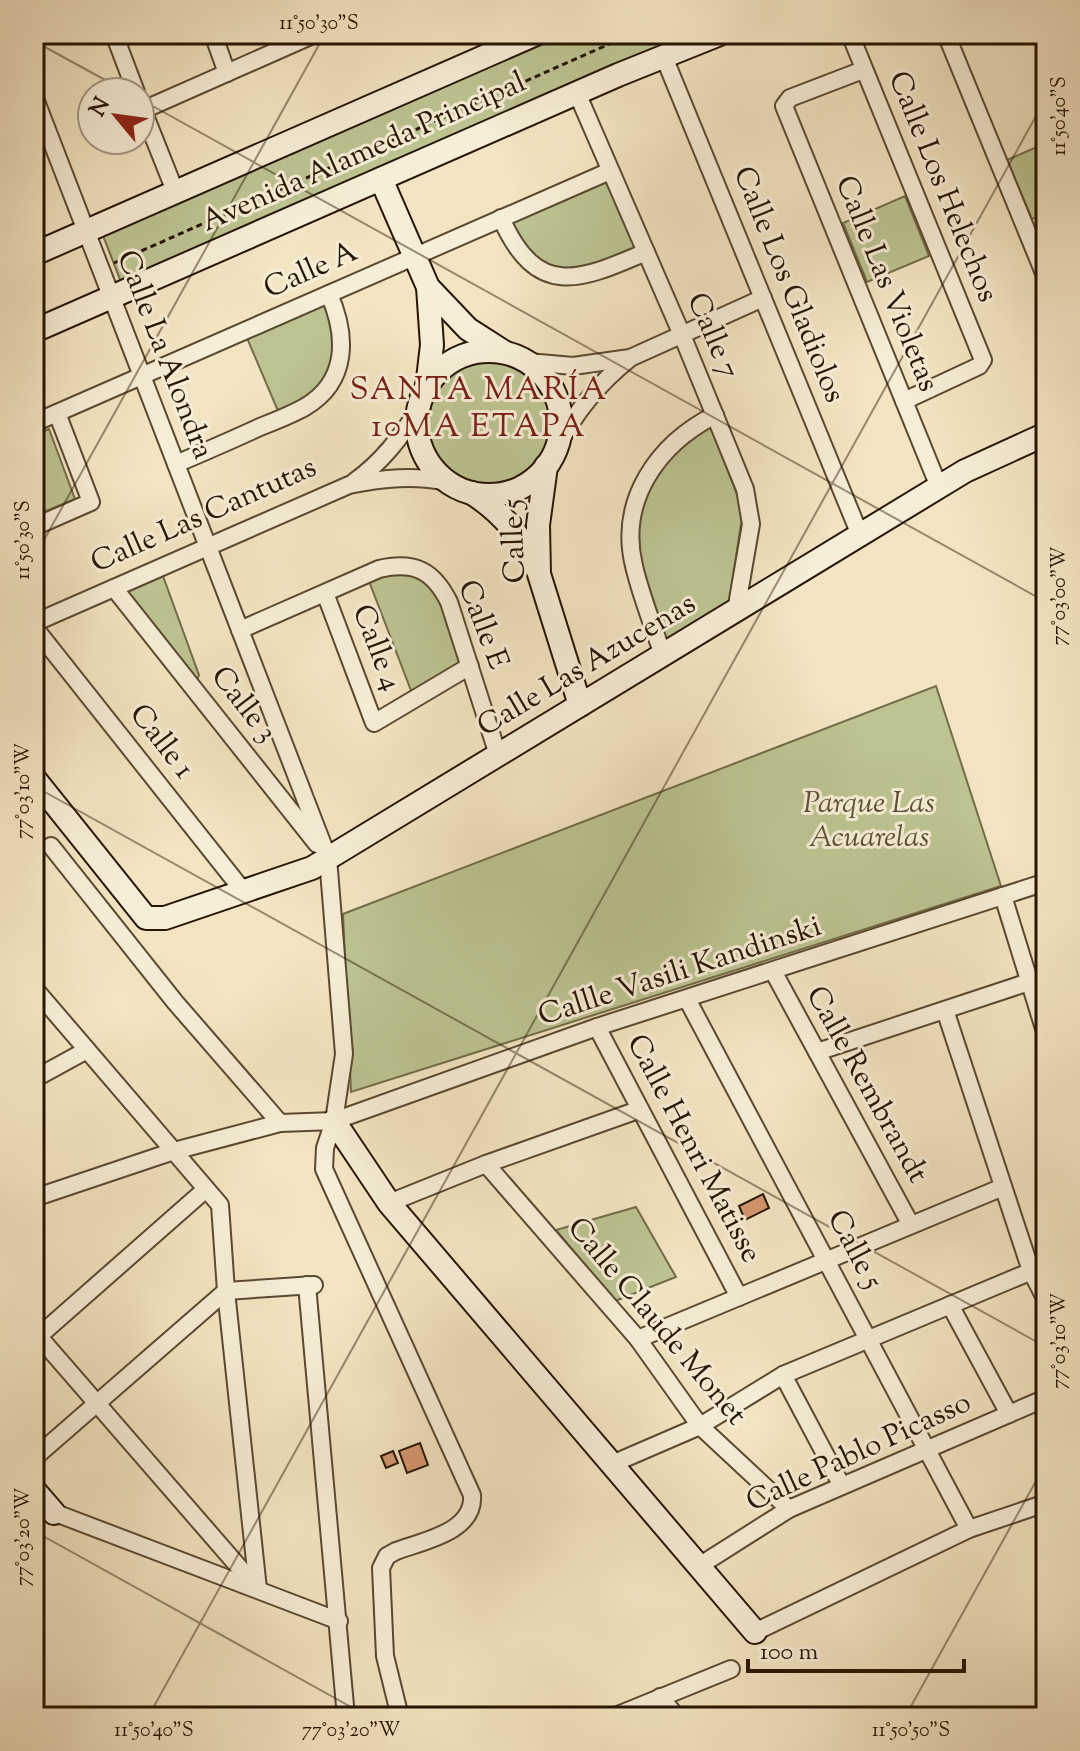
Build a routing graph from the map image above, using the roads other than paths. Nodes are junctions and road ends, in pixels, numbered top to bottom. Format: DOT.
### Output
graph roads {
  1 [pos="114,34"];
  2 [pos="213,34"];
  3 [pos="536,34"];
  4 [pos="720,34"];
  5 [pos="850,34"];
  6 [pos="946,34"];
  7 [pos="1041,34"];
  8 [pos="309,35"];
  9 [pos="1046,47"];
  10 [pos="664,57"];
  11 [pos="863,70"];
  12 [pos="227,73"];
  13 [pos="130,76"];
  14 [pos="577,93"];
  15 [pos="34,96"];
  16 [pos="156,101"];
  17 [pos="156,142"];
  18 [pos="610,171"];
  19 [pos="381,179"];
  20 [pos="175,191"];
  21 [pos="501,218"];
  22 [pos="85,230"];
  23 [pos="646,252"];
  24 [pos="34,254"];
  25 [pos="415,256"];
  26 [pos="1046,278"];
  27 [pos="428,287"];
  28 [pos="329,294"];
  29 [pos="111,297"];
  30 [pos="763,298"];
  31 [pos="34,331"];
  32 [pos="682,335"];
  33 [pos="507,353"];
  34 [pos="630,358"];
  35 [pos="528,362"];
  36 [pos="142,376"];
  37 [pos="427,387"];
  38 [pos="904,401"];
  39 [pos="419,409"];
  40 [pos="57,413"];
  41 [pos="715,415"];
  42 [pos="34,423"];
  43 [pos="1046,434"];
  44 [pos="558,445"];
  45 [pos="176,464"];
  46 [pos="546,466"];
  47 [pos="449,482"];
  48 [pos="349,485"];
  49 [pos="939,487"];
  50 [pos="471,492"];
  51 [pos="34,527"];
  52 [pos="860,535"];
  53 [pos="208,547"];
  54 [pos="539,574"];
  55 [pos="114,588"];
  56 [pos="325,593"];
  57 [pos="736,611"];
  58 [pos="34,625"];
  59 [pos="240,630"];
  60 [pos="663,655"];
  61 [pos="470,666"];
  62 [pos="580,705"];
  63 [pos="498,755"];
  64 [pos="290,760"];
  65 [pos="264,776"];
  66 [pos="34,778"];
  67 [pos="51,846"];
  68 [pos="328,858"];
  69 [pos="1046,882"];
  70 [pos="244,892"];
  71 [pos="1003,896"];
  72 [pos="773,971"];
  73 [pos="1029,982"];
  74 [pos="34,988"];
  75 [pos="687,999"];
  76 [pos="945,1010"];
  77 [pos="597,1027"];
  78 [pos="1046,1035"];
  79 [pos="87,1050"];
  80 [pos="817,1052"];
  81 [pos="34,1079"];
  82 [pos="638,1110"];
  83 [pos="334,1121"];
  84 [pos="280,1123"];
  85 [pos="174,1151"];
  86 [pos="486,1164"];
  87 [pos="1003,1187"];
  88 [pos="206,1189"];
  89 [pos="34,1198"];
  90 [pos="389,1203"];
  91 [pos="911,1225"];
  92 [pos="826,1261"];
  93 [pos="1038,1268"];
  94 [pos="226,1291"];
  95 [pos="739,1297"];
  96 [pos="1046,1300"];
  97 [pos="950,1305"];
  98 [pos="36,1334"];
  99 [pos="638,1339"];
  100 [pos="867,1339"];
  101 [pos="783,1375"];
  102 [pos="1046,1398"];
  103 [pos="97,1403"];
  104 [pos="1009,1414"];
  105 [pos="700,1426"];
  106 [pos="925,1450"];
  107 [pos="34,1458"];
  108 [pos="612,1464"];
  109 [pos="842,1486"];
  110 [pos="34,1490"];
  111 [pos="1046,1503"];
  112 [pos="44,1508"];
  113 [pos="789,1509"];
  114 [pos="969,1529"];
  115 [pos="699,1566"];
  116 [pos="258,1589"];
  117 [pos="339,1621"];
  118 [pos="755,1632"];
  119 [pos="731,1669"];
  120 [pos="660,1697"];
  121 [pos="346,1717"];
  122 [pos="400,1717"];
  123 [pos="613,1717"];
  124 [pos="677,1717"];
  1 -- 13 [label="street"];
  2 -- 12 [label="street"];
  3 -- 20 [label="street, Avenida Alameda Principal"];
  4 -- 10 [label="street, Avenida Alameda Principal"];
  5 -- 11 [label="street, Calle Los Helechos"];
  6 -- 26 [label="street"];
  7 -- 9 [label="street"];
  8 -- 12 [label="street"];
  10 -- 14 [label="street, Avenida Alameda Principal"];
  10 -- 30 [label="street, Calle Los Gladiolos"];
  11 -- 38 [label="street, Calle Los Helechos"];
  11 -- 38 [label="street, Calle Las Violetas"];
  12 -- 16 [label="street"];
  14 -- 18 [label="street, Calle 7"];
  14 -- 19 [label="street, Avenida Alameda Principal"];
  15 -- 22 [label="street, Calle La Alondra"];
  17 -- 20 [label="street"];
  18 -- 21 [label="street, Calle A"];
  18 -- 23 [label="street, Calle 7"];
  19 -- 25 [label="street"];
  19 -- 29 [label="street, Avenida Alameda Principal"];
  20 -- 22 [label="street, Avenida Alameda Principal"];
  21 -- 23 [label="street"];
  21 -- 25 [label="street, Calle A"];
  22 -- 24 [label="street, Avenida Alameda Principal"];
  22 -- 29 [label="street, Calle La Alondra"];
  23 -- 32 [label="street, Calle 7"];
  25 -- 27 [label="street"];
  25 -- 28 [label="street, Calle A"];
  27 -- 33 [label="street"];
  27 -- 37 [label="street"];
  28 -- 36 [label="street, Calle A"];
  28 -- 45 [label="street"];
  29 -- 31 [label="street, Avenida Alameda Principal"];
  29 -- 36 [label="street, Calle La Alondra"];
  30 -- 32 [label="street"];
  30 -- 52 [label="street, Calle Los Gladiolos"];
  32 -- 34 [label="street"];
  32 -- 41 [label="street, Calle 7"];
  33 -- 35 [label="street"];
  33 -- 37 [label="street"];
  34 -- 35 [label="street"];
  34 -- 44 [label="street"];
  35 -- 44 [label="street"];
  36 -- 40 [label="street, Calle A"];
  36 -- 45 [label="street, Calle La Alondra"];
  37 -- 39 [label="street"];
  38 -- 49 [label="street, Calle Las Violetas"];
  39 -- 47 [label="street"];
  39 -- 48 [label="street"];
  40 -- 42 [label="street, Calle A"];
  40 -- 51 [label="street"];
  41 -- 57 [label="street, Calle 7"];
  41 -- 60 [label="street"];
  43 -- 49 [label="street, Calle Las Azucenas"];
  44 -- 46 [label="street"];
  45 -- 53 [label="street, Calle La Alondra"];
  46 -- 50 [label="street"];
  46 -- 54 [label="street, Calle 5"];
  47 -- 48 [label="street, Calle Las Cantutas"];
  47 -- 50 [label="street"];
  48 -- 53 [label="street, Calle Las Cantutas"];
  49 -- 52 [label="street, Calle Las Azucenas"];
  50 -- 54 [label="street"];
  52 -- 57 [label="street, Calle Las Azucenas"];
  53 -- 55 [label="street, Calle Las Cantutas"];
  53 -- 59 [label="street, Calle La Alondra"];
  54 -- 62 [label="street, Calle 5"];
  55 -- 58 [label="street, Calle Las Cantutas"];
  55 -- 65 [label="street, Calle 3"];
  56 -- 59 [label="street, Calle E"];
  56 -- 61 [label="street, Calle E"];
  56 -- 61 [label="street, Calle 4"];
  57 -- 60 [label="street, Calle Las Azucenas"];
  58 -- 70 [label="street, Calle 1"];
  59 -- 64 [label="street, Calle La Alondra"];
  60 -- 62 [label="street, Calle Las Azucenas"];
  61 -- 63 [label="street, Calle E"];
  62 -- 63 [label="street, Calle Las Azucenas"];
  63 -- 68 [label="street, Calle Las Azucenas"];
  64 -- 65 [label="street"];
  64 -- 68 [label="street, Calle La Alondra"];
  65 -- 68 [label="street, Calle 3"];
  66 -- 70 [label="street, Calle Las Azucenas"];
  67 -- 84 [label="street"];
  68 -- 70 [label="street, Calle Las Azucenas"];
  68 -- 83 [label="street, Calle La Alondra"];
  69 -- 71 [label="street, Callle Vasili Kandinski"];
  71 -- 72 [label="street, Callle Vasili Kandinski"];
  71 -- 73 [label="street"];
  72 -- 75 [label="street, Callle Vasili Kandinski"];
  72 -- 80 [label="street, Calle Rembrandt"];
  73 -- 76 [label="street"];
  73 -- 78 [label="street"];
  74 -- 79 [label="street"];
  75 -- 77 [label="street, Callle Vasili Kandinski"];
  75 -- 92 [label="street, Calle 5"];
  76 -- 80 [label="street"];
  76 -- 87 [label="street"];
  77 -- 82 [label="street, Calle Henri Matisse"];
  77 -- 83 [label="street, Callle Vasili Kandinski"];
  79 -- 81 [label="street"];
  79 -- 85 [label="street"];
  80 -- 91 [label="street, Calle Rembrandt"];
  82 -- 86 [label="street"];
  82 -- 95 [label="street, Calle Henri Matisse"];
  83 -- 84 [label="street, Callle Vasili Kandinski"];
  83 -- 90 [label="street"];
  83 -- 122 [label="street, Calle La Alondra"];
  84 -- 85 [label="street, Callle Vasili Kandinski"];
  85 -- 88 [label="street"];
  85 -- 89 [label="street, Callle Vasili Kandinski"];
  86 -- 90 [label="street"];
  86 -- 99 [label="street, Calle Claude Monet"];
  87 -- 91 [label="street"];
  87 -- 93 [label="street"];
  88 -- 94 [label="street"];
  88 -- 98 [label="street"];
  90 -- 108 [label="street"];
  91 -- 92 [label="street"];
  92 -- 95 [label="street"];
  92 -- 100 [label="street, Calle 5"];
  93 -- 96 [label="street"];
  93 -- 97 [label="street"];
  94 -- 103 [label="street"];
  94 -- 116 [label="street"];
  94 -- 117 [label="street"];
  95 -- 99 [label="street"];
  97 -- 100 [label="street"];
  97 -- 104 [label="street"];
  98 -- 103 [label="street"];
  99 -- 105 [label="street, Calle Claude Monet"];
  100 -- 101 [label="street"];
  100 -- 106 [label="street, Calle 5"];
  101 -- 105 [label="street"];
  101 -- 109 [label="street"];
  102 -- 104 [label="street, Calle Pablo Picasso"];
  103 -- 107 [label="street"];
  103 -- 116 [label="street"];
  104 -- 106 [label="street, Calle Pablo Picasso"];
  105 -- 108 [label="street"];
  105 -- 113 [label="street, Calle Claude Monet"];
  106 -- 109 [label="street, Calle Pablo Picasso"];
  106 -- 114 [label="street, Calle 5"];
  108 -- 115 [label="street"];
  109 -- 113 [label="street, Calle Pablo Picasso"];
  110 -- 112 [label="street"];
  111 -- 114 [label="street"];
  112 -- 116 [label="street"];
  113 -- 115 [label="street, Calle Pablo Picasso"];
  114 -- 118 [label="street"];
  115 -- 118 [label="street"];
  116 -- 117 [label="street"];
  117 -- 121 [label="street"];
  119 -- 120 [label="street"];
  120 -- 123 [label="street"];
  120 -- 124 [label="street"];
}
